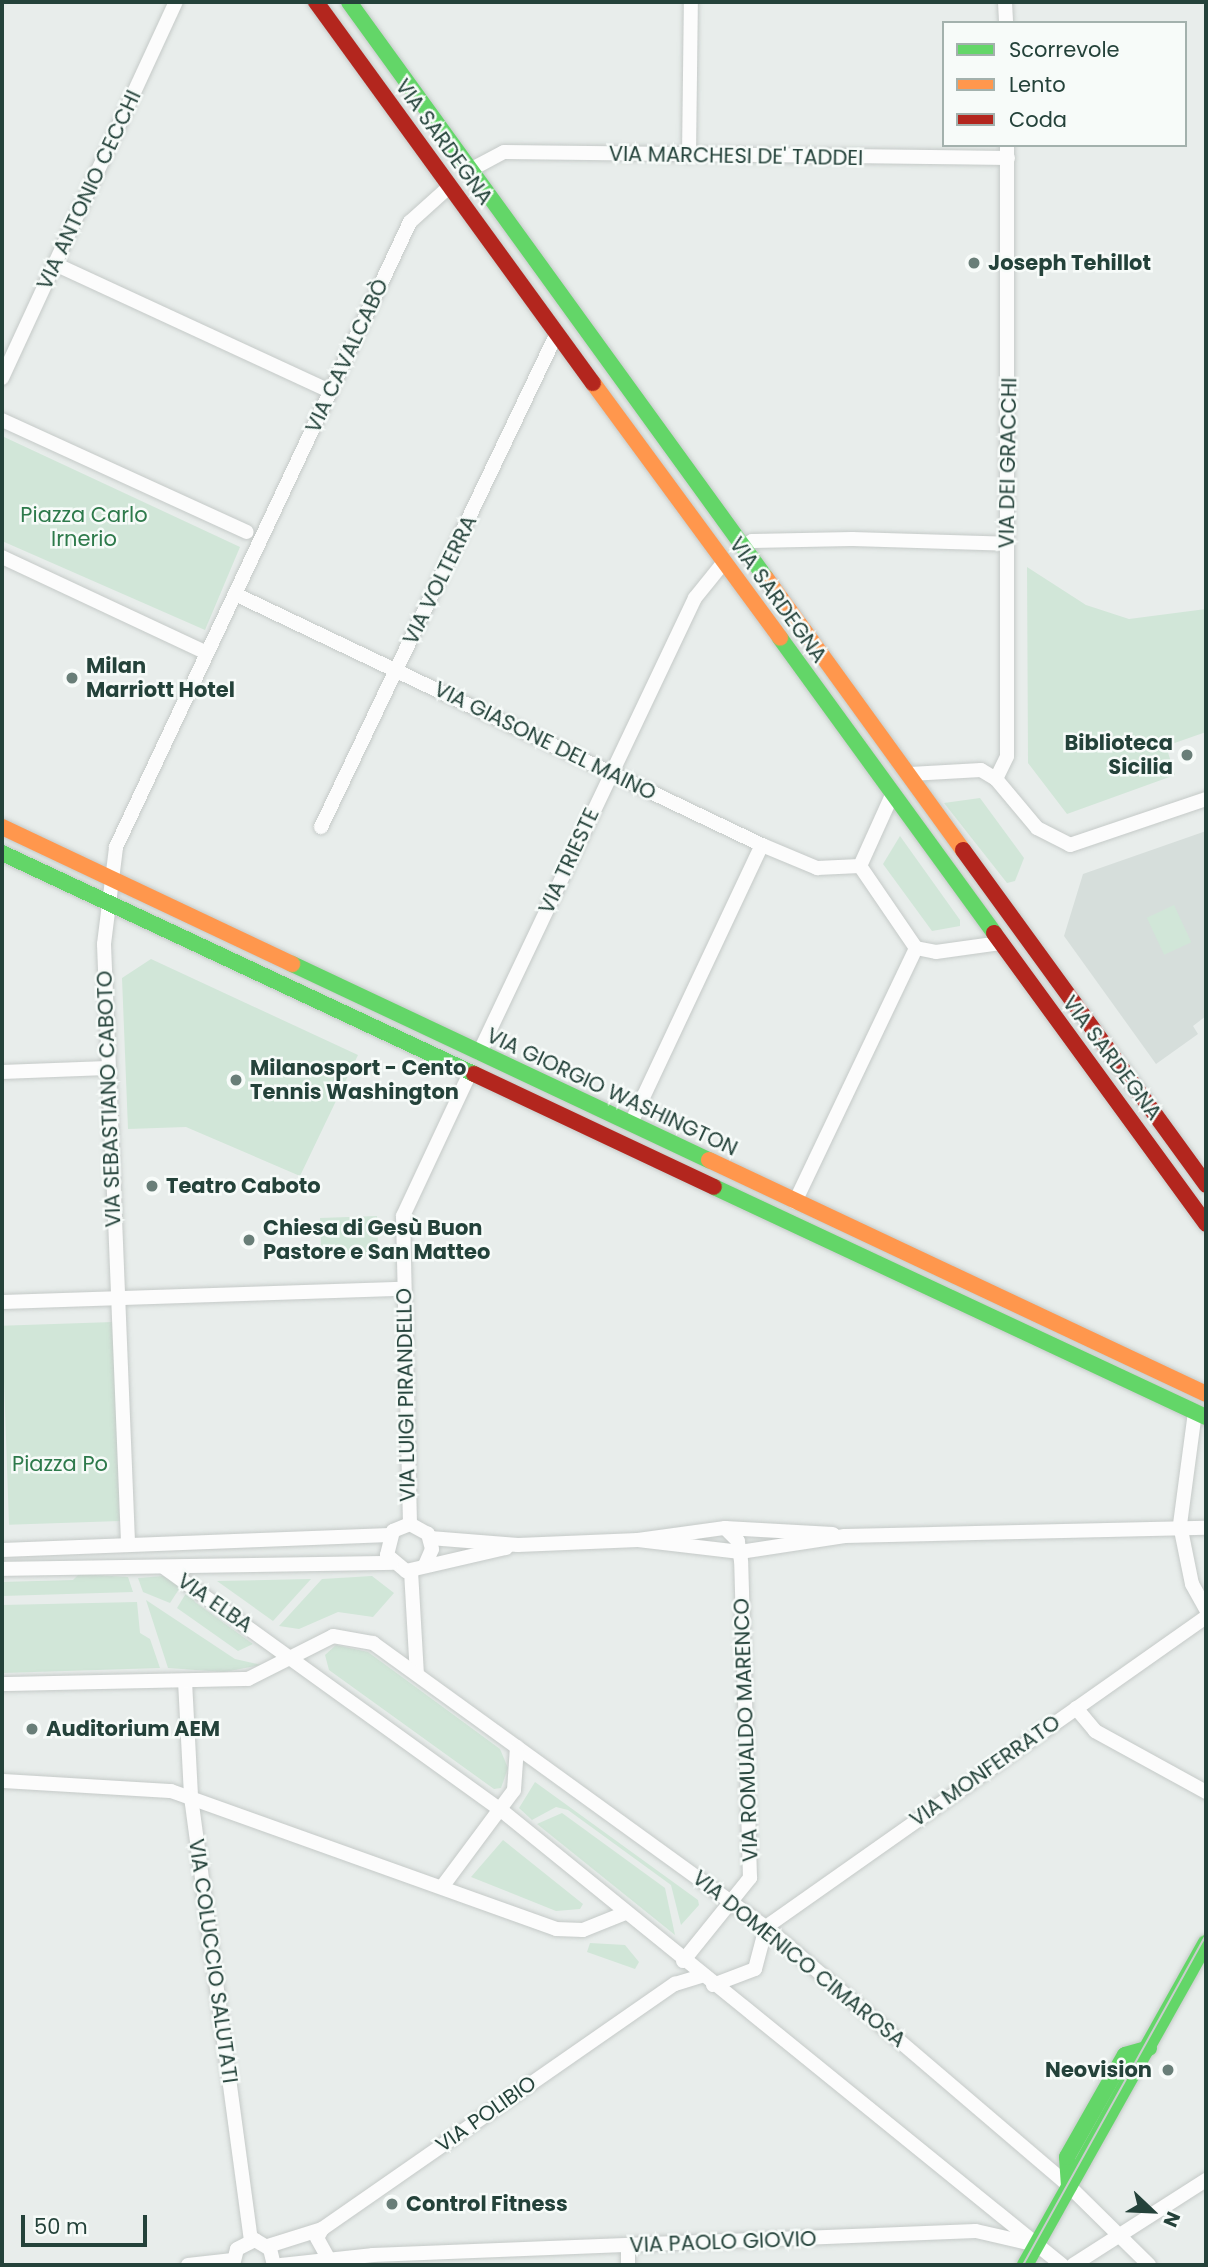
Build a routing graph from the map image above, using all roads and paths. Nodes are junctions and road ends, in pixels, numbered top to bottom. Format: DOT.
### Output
graph roads {
  1 [pos="176,2"];
  2 [pos="316,2"];
  3 [pos="349,2"];
  4 [pos="691,2"];
  5 [pos="1005,2"];
  6 [pos="1006,21"];
  7 [pos="1008,152"];
  8 [pos="689,156"];
  9 [pos="470,170"];
  10 [pos="450,186"];
  11 [pos="55,264"];
  12 [pos="573,315"];
  13 [pos="557,333"];
  14 [pos="2,378"];
  15 [pos="330,391"];
  16 [pos="2,420"];
  17 [pos="247,532"];
  18 [pos="1007,544"];
  19 [pos="743,548"];
  20 [pos="2,557"];
  21 [pos="724,562"];
  22 [pos="235,594"];
  23 [pos="207,653"];
  24 [pos="397,670"];
  25 [pos="613,774"];
  26 [pos="910,774"];
  27 [pos="996,779"];
  28 [pos="893,793"];
  29 [pos="1206,799"];
  30 [pos="2,827"];
  31 [pos="321,827"];
  32 [pos="762,845"];
  33 [pos="2,853"];
  34 [pos="860,866"];
  35 [pos="111,880"];
  36 [pos="108,903"];
  37 [pos="1020,929"];
  38 [pos="1000,943"];
  39 [pos="916,948"];
  40 [pos="479,1053"];
  41 [pos="107,1068"];
  42 [pos="471,1071"];
  43 [pos="2,1072"];
  44 [pos="631,1123"];
  45 [pos="622,1143"];
  46 [pos="1206,1185"];
  47 [pos="795,1202"];
  48 [pos="787,1220"];
  49 [pos="1206,1224"];
  50 [pos="403,1289"];
  51 [pos="116,1296"];
  52 [pos="2,1302"];
  53 [pos="1206,1393"];
  54 [pos="1201,1415"];
  55 [pos="1206,1521"];
  56 [pos="410,1524"];
  57 [pos="1180,1525"];
  58 [pos="725,1528"];
  59 [pos="1206,1528"];
  60 [pos="390,1535"];
  61 [pos="845,1536"];
  62 [pos="430,1538"];
  63 [pos="638,1540"];
  64 [pos="128,1542"];
  65 [pos="518,1545"];
  66 [pos="2,1550"];
  67 [pos="740,1552"];
  68 [pos="391,1563"];
  69 [pos="165,1568"];
  70 [pos="418,1568"];
  71 [pos="2,1569"];
  72 [pos="1206,1609"];
  73 [pos="1206,1617"];
  74 [pos="290,1657"];
  75 [pos="418,1674"];
  76 [pos="185,1681"];
  77 [pos="2,1684"];
  78 [pos="1076,1708"];
  79 [pos="517,1746"];
  80 [pos="2,1781"];
  81 [pos="1206,1792"];
  82 [pos="191,1797"];
  83 [pos="501,1810"];
  84 [pos="442,1887"];
  85 [pos="735,1903"];
  86 [pos="625,1913"];
  87 [pos="766,1927"];
  88 [pos="1206,1943"];
  89 [pos="683,1961"];
  90 [pos="707,1981"];
  91 [pos="1172,2004"];
  92 [pos="1149,2048"];
  93 [pos="1119,2094"];
  94 [pos="1206,2180"];
  95 [pos="1069,2186"];
  96 [pos="322,2229"];
  97 [pos="1119,2235"];
  98 [pos="251,2241"];
  99 [pos="1039,2245"];
  100 [pos="268,2246"];
  101 [pos="628,2246"];
  102 [pos="328,2258"];
  103 [pos="233,2263"];
  104 [pos="188,2265"];
  105 [pos="274,2265"];
  106 [pos="281,2265"];
  107 [pos="628,2265"];
  108 [pos="1026,2265"];
  109 [pos="1062,2265"];
  110 [pos="1073,2265"];
  111 [pos="1149,2265"];
  1 -- 11 [label="street, VIA ANTONIO CECCHI"];
  2 -- 10 [label="street, VIA SARDEGNA"];
  3 -- 9 [label="street, VIA SARDEGNA"];
  4 -- 8 [label="street"];
  5 -- 6 [label="street"];
  7 -- 8 [label="street, VIA MARCHESI DE' TADDEI"];
  7 -- 18 [label="street, VIA DEI GRACCHI"];
  8 -- 9 [label="street, VIA MARCHESI DE' TADDEI"];
  9 -- 10 [label="street"];
  9 -- 12 [label="street, VIA SARDEGNA"];
  10 -- 13 [label="street, VIA SARDEGNA"];
  10 -- 15 [label="street, VIA CAVALCABÒ"];
  11 -- 14 [label="street, VIA ANTONIO CECCHI"];
  11 -- 15 [label="street"];
  12 -- 13 [label="street"];
  12 -- 19 [label="street, VIA SARDEGNA"];
  13 -- 21 [label="street, VIA SARDEGNA"];
  13 -- 24 [label="street, VIA VOLTERRA"];
  15 -- 22 [label="street, VIA CAVALCABÒ"];
  16 -- 17 [label="street"];
  18 -- 19 [label="street"];
  18 -- 27 [label="street, VIA DEI GRACCHI"];
  19 -- 21 [label="street"];
  19 -- 26 [label="street, VIA SARDEGNA"];
  20 -- 23 [label="street"];
  21 -- 25 [label="street, VIA TRIESTE"];
  21 -- 28 [label="street, VIA SARDEGNA"];
  22 -- 23 [label="street"];
  22 -- 24 [label="street, VIA GIASONE DEL MAINO"];
  23 -- 35 [label="street, VIA SEBASTIANO CABOTO"];
  24 -- 25 [label="street, VIA GIASONE DEL MAINO"];
  24 -- 31 [label="street, VIA VOLTERRA"];
  25 -- 32 [label="street, VIA GIASONE DEL MAINO"];
  25 -- 40 [label="street, VIA TRIESTE"];
  26 -- 27 [label="street"];
  26 -- 28 [label="street"];
  26 -- 37 [label="street, VIA SARDEGNA"];
  27 -- 29 [label="street"];
  28 -- 34 [label="street"];
  28 -- 38 [label="street, VIA SARDEGNA"];
  30 -- 35 [label="street, VIA GIORGIO WASHINGTON"];
  32 -- 34 [label="street, VIA GIASONE DEL MAINO"];
  32 -- 44 [label="street"];
  33 -- 36 [label="street, VIA GIORGIO WASHINGTON"];
  34 -- 39 [label="street"];
  35 -- 36 [label="street, VIA SEBASTIANO CABOTO"];
  35 -- 40 [label="street, VIA GIORGIO WASHINGTON"];
  36 -- 41 [label="street, VIA SEBASTIANO CABOTO"];
  36 -- 42 [label="street, VIA GIORGIO WASHINGTON"];
  37 -- 38 [label="street"];
  37 -- 46 [label="street, VIA SARDEGNA"];
  38 -- 39 [label="street"];
  38 -- 49 [label="street, VIA SARDEGNA"];
  39 -- 47 [label="street"];
  40 -- 42 [label="street"];
  40 -- 44 [label="street, VIA GIORGIO WASHINGTON"];
  41 -- 43 [label="street"];
  41 -- 51 [label="street, VIA SEBASTIANO CABOTO"];
  42 -- 45 [label="street, VIA GIORGIO WASHINGTON"];
  42 -- 50 [label="street, VIA LUIGI PIRANDELLO"];
  44 -- 45 [label="street"];
  44 -- 47 [label="street, VIA GIORGIO WASHINGTON"];
  45 -- 48 [label="street, VIA GIORGIO WASHINGTON"];
  47 -- 48 [label="street"];
  47 -- 53 [label="street, VIA GIORGIO WASHINGTON"];
  48 -- 54 [label="street, VIA GIORGIO WASHINGTON"];
  50 -- 51 [label="street"];
  50 -- 56 [label="street, VIA LUIGI PIRANDELLO"];
  51 -- 52 [label="street"];
  51 -- 64 [label="street"];
  54 -- 57 [label="street"];
  55 -- 57 [label="street"];
  56 -- 60 [label="street"];
  56 -- 62 [label="street"];
  57 -- 59 [label="street"];
  57 -- 61 [label="street"];
  57 -- 72 [label="street"];
  58 -- 61 [label="street"];
  58 -- 63 [label="street"];
  58 -- 67 [label="street"];
  60 -- 64 [label="street, VIA ELBA"];
  60 -- 68 [label="street"];
  61 -- 67 [label="street"];
  62 -- 65 [label="street"];
  62 -- 70 [label="street"];
  63 -- 65 [label="street"];
  63 -- 67 [label="street"];
  64 -- 66 [label="street"];
  65 -- 70 [label="street"];
  67 -- 85 [label="street, VIA ROMUALDO MARENCO"];
  68 -- 69 [label="street, VIA ELBA"];
  68 -- 70 [label="street"];
  69 -- 71 [label="street"];
  69 -- 74 [label="street, VIA ELBA"];
  70 -- 75 [label="street"];
  73 -- 78 [label="street, VIA MONFERRATO"];
  74 -- 75 [label="street, VIA DOMENICO CIMAROSA"];
  74 -- 76 [label="street"];
  74 -- 83 [label="street"];
  75 -- 79 [label="street, VIA DOMENICO CIMAROSA"];
  76 -- 77 [label="street"];
  76 -- 82 [label="street, VIA COLUCCIO SALUTATI"];
  78 -- 81 [label="street"];
  78 -- 87 [label="street, VIA MONFERRATO"];
  79 -- 83 [label="street"];
  79 -- 85 [label="street, VIA DOMENICO CIMAROSA"];
  80 -- 82 [label="street"];
  82 -- 84 [label="street"];
  82 -- 98 [label="street, VIA COLUCCIO SALUTATI"];
  83 -- 84 [label="street"];
  83 -- 86 [label="street"];
  84 -- 86 [label="street"];
  85 -- 87 [label="street, VIA DOMENICO CIMAROSA"];
  85 -- 89 [label="street, VIA ROMUALDO MARENCO"];
  86 -- 89 [label="street"];
  87 -- 90 [label="street, VIA POLIBIO"];
  87 -- 95 [label="street, VIA DOMENICO CIMAROSA"];
  88 -- 91 [label="street"];
  89 -- 90 [label="street"];
  90 -- 96 [label="street, VIA POLIBIO"];
  90 -- 99 [label="street"];
  91 -- 92 [label="street"];
  91 -- 93 [label="street"];
  92 -- 93 [label="street"];
  92 -- 95 [label="street"];
  93 -- 95 [label="street"];
  94 -- 97 [label="street"];
  95 -- 97 [label="street, VIA DOMENICO CIMAROSA"];
  95 -- 99 [label="street"];
  96 -- 100 [label="street, VIA POLIBIO"];
  96 -- 102 [label="street"];
  97 -- 110 [label="street"];
  97 -- 111 [label="street, VIA DOMENICO CIMAROSA"];
  98 -- 100 [label="street"];
  98 -- 103 [label="street"];
  99 -- 101 [label="street, VIA PAOLO GIOVIO"];
  99 -- 108 [label="street"];
  99 -- 109 [label="street"];
  100 -- 105 [label="street"];
  101 -- 102 [label="street, VIA PAOLO GIOVIO"];
  101 -- 107 [label="street"];
  102 -- 106 [label="street, VIA PAOLO GIOVIO"];
  103 -- 104 [label="street"];
}
